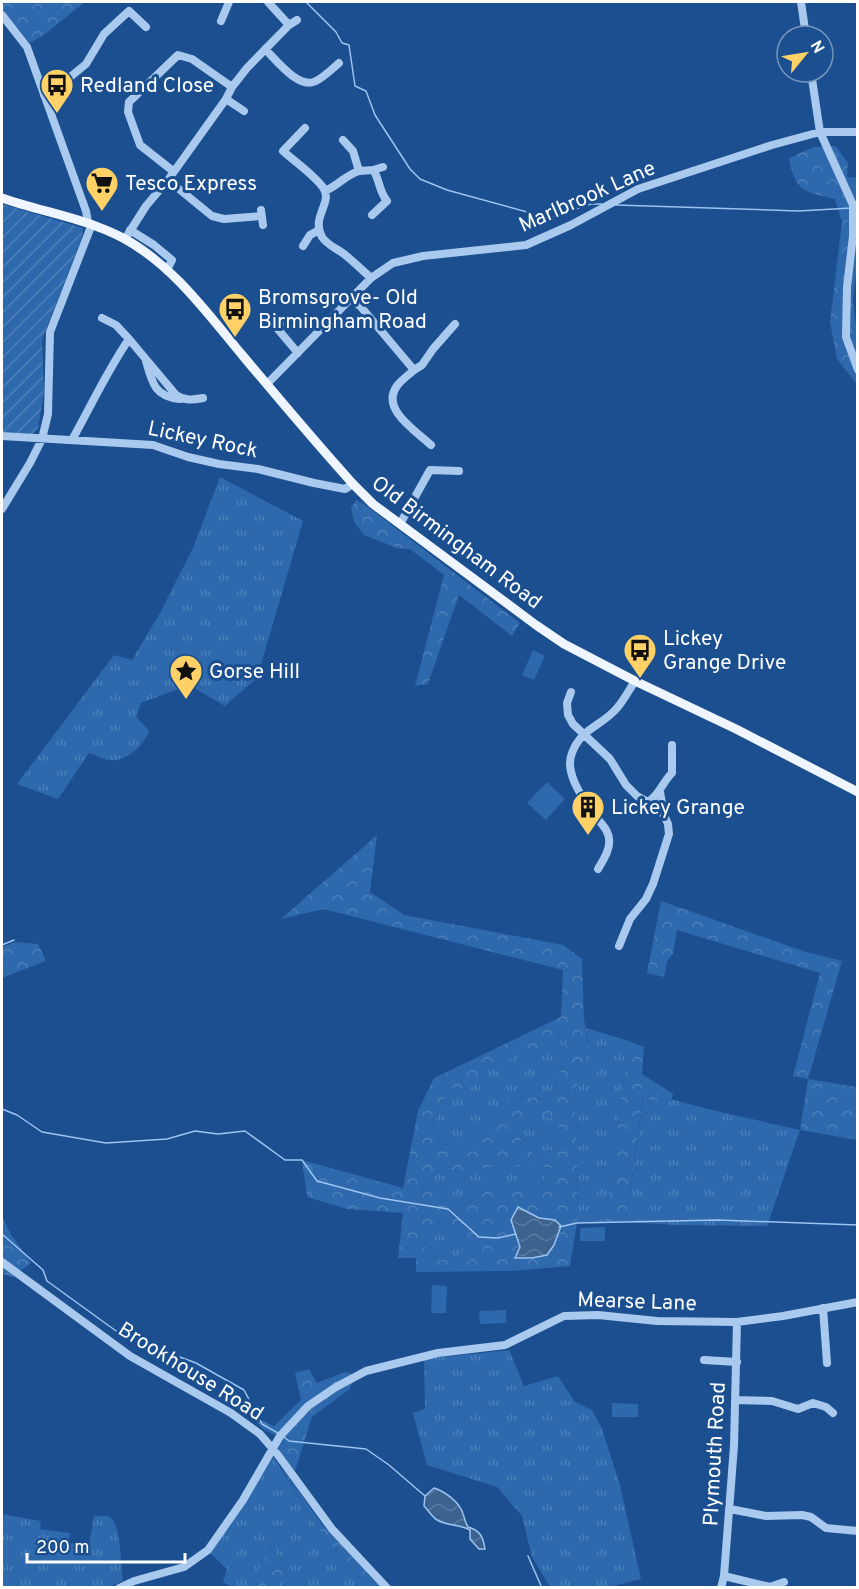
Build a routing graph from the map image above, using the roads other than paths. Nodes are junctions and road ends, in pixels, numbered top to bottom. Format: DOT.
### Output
graph roads {
  1 [pos="229,2"];
  2 [pos="268,2"];
  3 [pos="801,2"];
  4 [pos="2,15"];
  5 [pos="297,20"];
  6 [pos="221,21"];
  7 [pos="804,24"];
  8 [pos="289,25"];
  9 [pos="146,27"];
  10 [pos="265,49"];
  11 [pos="339,63"];
  12 [pos="813,84"];
  13 [pos="232,87"];
  14 [pos="44,95"];
  15 [pos="226,99"];
  16 [pos="244,111"];
  17 [pos="300,130"];
  18 [pos="820,132"];
  19 [pos="858,132"];
  20 [pos="343,140"];
  21 [pos="383,167"];
  22 [pos="373,170"];
  23 [pos="173,171"];
  24 [pos="359,171"];
  25 [pos="168,180"];
  26 [pos="325,191"];
  27 [pos="2,198"];
  28 [pos="372,215"];
  29 [pos="90,223"];
  30 [pos="263,225"];
  31 [pos="130,230"];
  32 [pos="319,230"];
  33 [pos="125,239"];
  34 [pos="303,246"];
  35 [pos="167,270"];
  36 [pos="371,278"];
  37 [pos="351,299"];
  38 [pos="102,318"];
  39 [pos="283,321"];
  40 [pos="455,324"];
  41 [pos="129,339"];
  42 [pos="298,353"];
  43 [pos="414,370"];
  44 [pos="858,370"];
  45 [pos="267,384"];
  46 [pos="203,398"];
  47 [pos="2,436"];
  48 [pos="42,439"];
  49 [pos="72,440"];
  50 [pos="431,445"];
  51 [pos="459,471"];
  52 [pos="352,484"];
  53 [pos="2,509"];
  54 [pos="400,524"];
  55 [pos="635,681"];
  56 [pos="571,692"];
  57 [pos="584,733"];
  58 [pos="672,746"];
  59 [pos="660,792"];
  60 [pos="858,792"];
  61 [pos="648,802"];
  62 [pos="664,815"];
  63 [pos="598,869"];
  64 [pos="619,946"];
  65 [pos="2,1262"];
  66 [pos="858,1302"];
  67 [pos="823,1308"];
  68 [pos="737,1322"];
  69 [pos="704,1360"];
  70 [pos="737,1362"];
  71 [pos="827,1363"];
  72 [pos="736,1400"];
  73 [pos="833,1413"];
  74 [pos="260,1434"];
  75 [pos="280,1436"];
  76 [pos="272,1447"];
  77 [pos="730,1509"];
  78 [pos="858,1531"];
  79 [pos="724,1576"];
  80 [pos="784,1582"];
  81 [pos="137,1584"];
  82 [pos="119,1587"];
  83 [pos="387,1587"];
  84 [pos="721,1587"];
  1 -- 6 [label="street"];
  2 -- 8 [label="street"];
  3 -- 7 [label="street"];
  4 -- 14 [label="street"];
  5 -- 8 [label="street"];
  8 -- 10 [label="street"];
  9 -- 14 [label="street"];
  10 -- 11 [label="street"];
  10 -- 13 [label="street"];
  12 -- 18 [label="street"];
  13 -- 15 [label="street"];
  13 -- 23 [label="street"];
  14 -- 29 [label="street"];
  15 -- 16 [label="street"];
  15 -- 23 [label="street"];
  17 -- 26 [label="street"];
  18 -- 19 [label="street, Marlbrook Lane"];
  18 -- 36 [label="street, Marlbrook Lane"];
  18 -- 44 [label="street"];
  20 -- 24 [label="street"];
  21 -- 22 [label="street"];
  22 -- 24 [label="street"];
  22 -- 28 [label="street"];
  23 -- 25 [label="street"];
  24 -- 26 [label="street"];
  25 -- 30 [label="street"];
  25 -- 31 [label="street"];
  26 -- 32 [label="street"];
  27 -- 29 [label="main road, Old Birmingham Road"];
  29 -- 33 [label="main road, Old Birmingham Road"];
  29 -- 48 [label="street"];
  31 -- 33 [label="street"];
  31 -- 35 [label="street"];
  32 -- 34 [label="street"];
  32 -- 36 [label="street"];
  33 -- 35 [label="main road, Old Birmingham Road"];
  35 -- 45 [label="main road, Old Birmingham Road"];
  36 -- 37 [label="street, Marlbrook Lane"];
  37 -- 42 [label="street, Marlbrook Lane"];
  37 -- 43 [label="street"];
  38 -- 41 [label="street"];
  39 -- 42 [label="street"];
  40 -- 43 [label="street"];
  41 -- 46 [label="street"];
  41 -- 49 [label="street"];
  42 -- 45 [label="street, Marlbrook Lane"];
  43 -- 50 [label="street"];
  45 -- 52 [label="main road, Old Birmingham Road"];
  47 -- 48 [label="street, Lickey Rock"];
  48 -- 49 [label="street, Lickey Rock"];
  48 -- 53 [label="street"];
  49 -- 52 [label="street, Lickey Rock"];
  51 -- 54 [label="street"];
  52 -- 54 [label="main road, Old Birmingham Road"];
  54 -- 55 [label="main road, Old Birmingham Road"];
  55 -- 57 [label="street"];
  55 -- 60 [label="main road, Old Birmingham Road"];
  56 -- 57 [label="street"];
  57 -- 61 [label="street"];
  57 -- 63 [label="street"];
  58 -- 59 [label="street"];
  59 -- 61 [label="street"];
  59 -- 62 [label="street"];
  61 -- 62 [label="street"];
  62 -- 64 [label="street"];
  65 -- 74 [label="street, Brookhouse Road"];
  66 -- 67 [label="street, Mearse Lane"];
  67 -- 68 [label="street, Mearse Lane"];
  67 -- 71 [label="street"];
  68 -- 70 [label="street, Plymouth Road"];
  68 -- 75 [label="street, Mearse Lane"];
  69 -- 70 [label="street"];
  70 -- 72 [label="street, Plymouth Road"];
  72 -- 73 [label="street"];
  72 -- 77 [label="street, Plymouth Road"];
  74 -- 75 [label="street"];
  74 -- 76 [label="street, Brookhouse Road"];
  75 -- 76 [label="street, Mearse Lane"];
  76 -- 81 [label="street, Mearse Lane"];
  76 -- 83 [label="street, Brookhouse Road"];
  77 -- 78 [label="street"];
  77 -- 79 [label="street, Plymouth Road"];
  79 -- 80 [label="street"];
  79 -- 84 [label="street, Plymouth Road"];
  81 -- 82 [label="street, Mearse Lane"];
}
